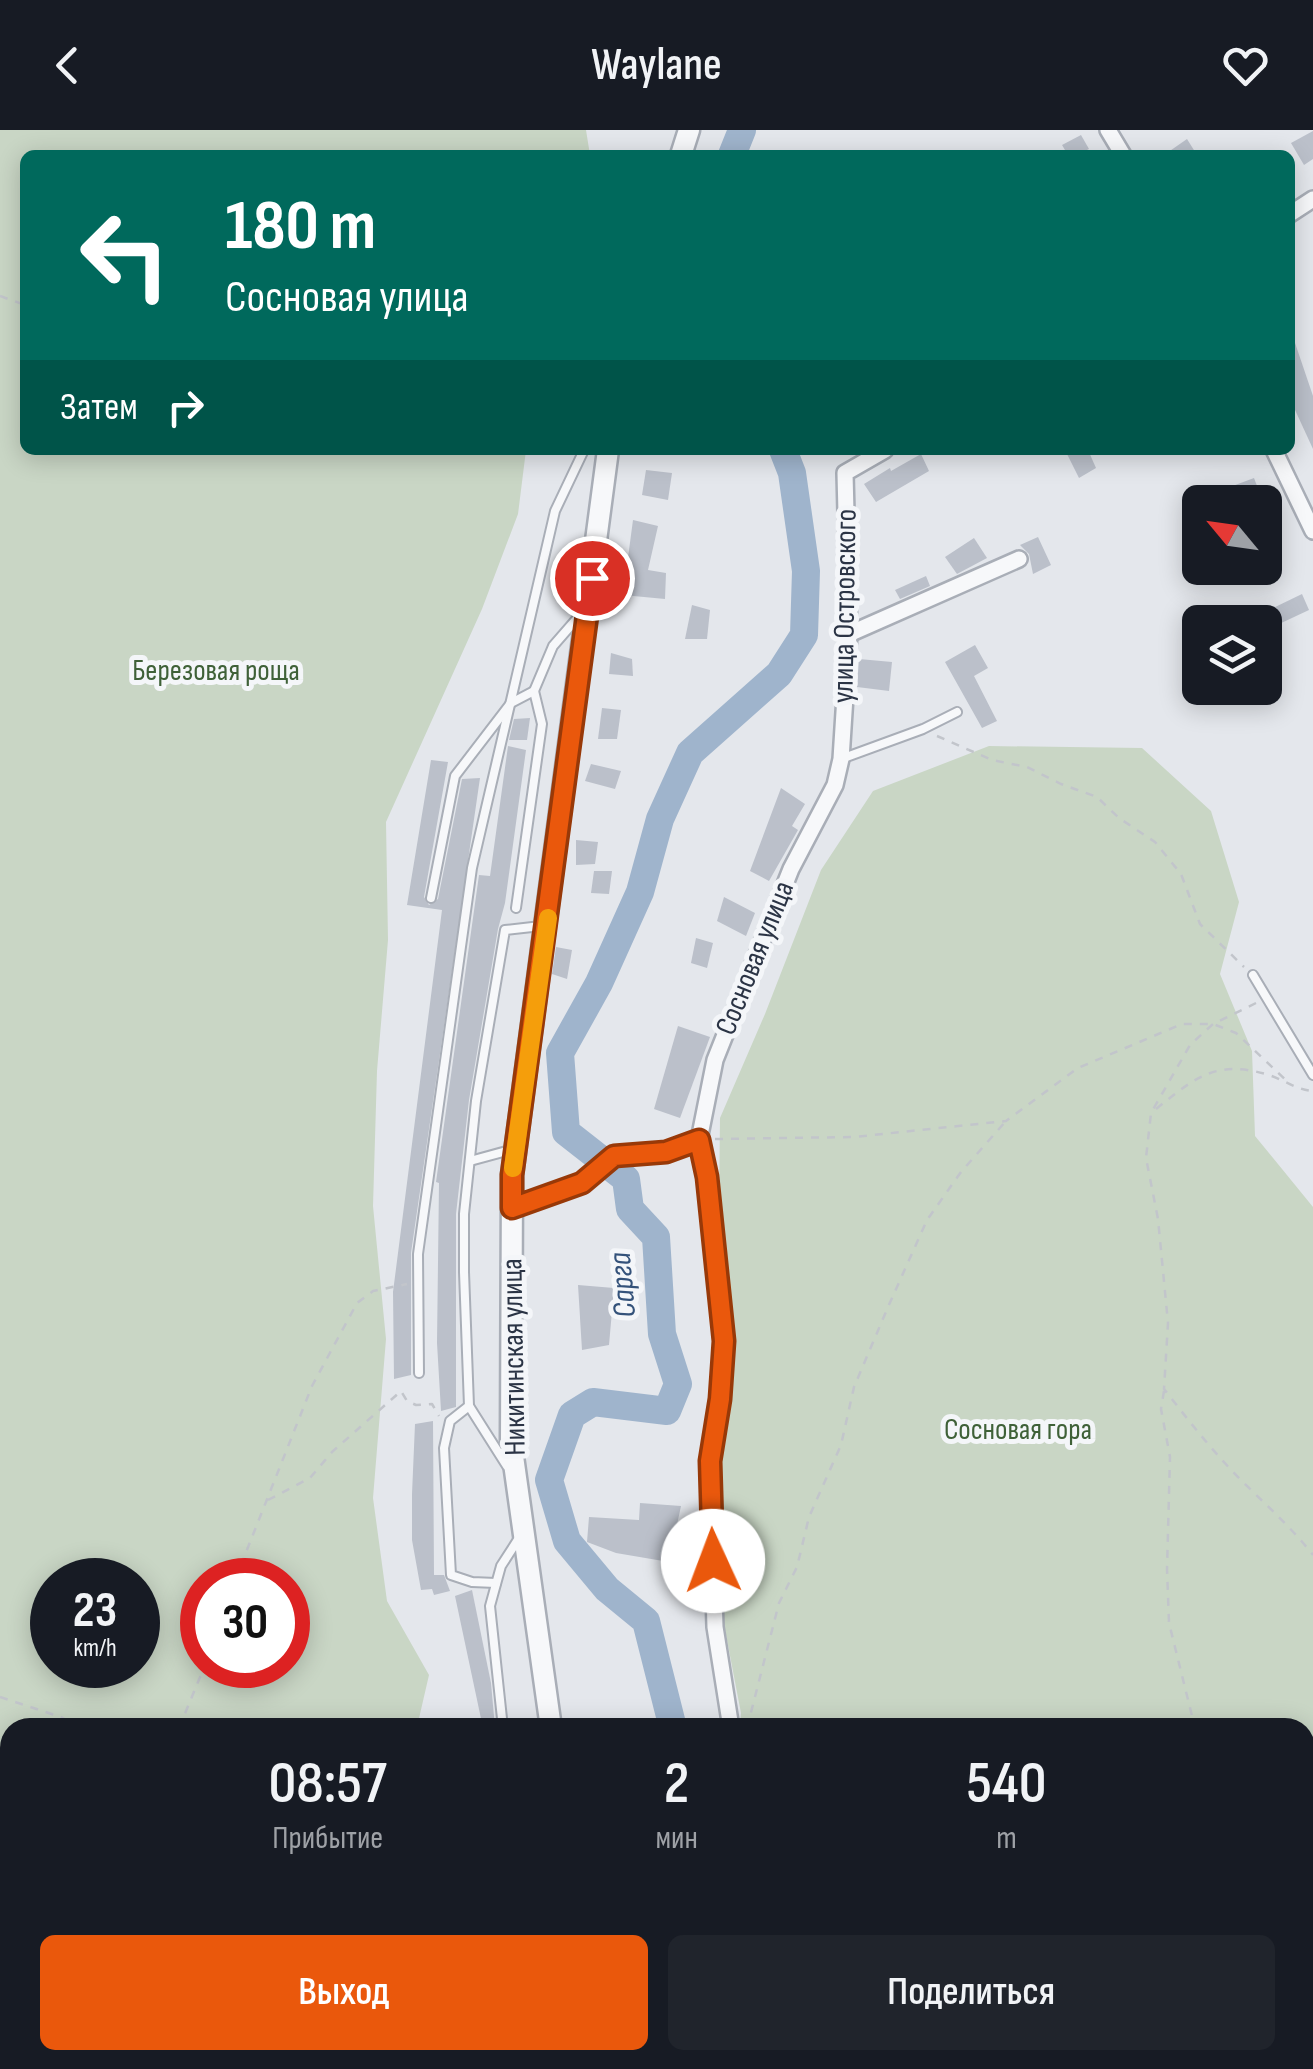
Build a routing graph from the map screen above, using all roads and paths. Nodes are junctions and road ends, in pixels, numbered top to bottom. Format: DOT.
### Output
graph roads {
  1 [pos="582,455"];
  2 [pos="607,455"];
  3 [pos="876,455"];
  4 [pos="1276,455"];
  5 [pos="1313,531"];
  6 [pos="1019,558"];
  7 [pos="588,609"];
  8 [pos="850,634"];
  9 [pos="534,691"];
  10 [pos="512,703"];
  11 [pos="958,712"];
  12 [pos="923,730"];
  13 [pos="841,758"];
  14 [pos="835,785"];
  15 [pos="432,898"];
  16 [pos="516,908"];
  17 [pos="547,925"];
  18 [pos="1253,975"];
  19 [pos="1268,997"];
  20 [pos="1213,1024"];
  21 [pos="1313,1075"];
  22 [pos="1290,1084"];
  23 [pos="1313,1091"];
  24 [pos="1151,1114"];
  25 [pos="1006,1121"];
  26 [pos="699,1140"];
  27 [pos="516,1149"];
  28 [pos="470,1162"];
  29 [pos="512,1208"];
  30 [pos="418,1281"];
  31 [pos="419,1373"];
  32 [pos="1164,1389"];
  33 [pos="470,1406"];
  34 [pos="450,1421"];
  35 [pos="516,1478"];
  36 [pos="268,1500"];
  37 [pos="523,1531"];
  38 [pos="1313,1555"];
  39 [pos="244,1558"];
  40 [pos="496,1584"];
  41 [pos="195,1688"];
  42 [pos="0,1696"];
  43 [pos="64,1718"];
  44 [pos="182,1718"];
  45 [pos="502,1718"];
  46 [pos="550,1718"];
  47 [pos="729,1718"];
  48 [pos="750,1718"];
  49 [pos="1193,1718"];
  1 -- 10 [label="lane"];
  2 -- 7 [label="street, Никитинская улица"];
  3 -- 8 [label="street, улица Островского"];
  4 -- 5 [label="street"];
  6 -- 8 [label="street"];
  7 -- 9 [label="lane"];
  7 -- 17 [label="street, Никитинская улица"];
  8 -- 13 [label="street, улица Островского"];
  9 -- 10 [label="lane"];
  9 -- 16 [label="lane"];
  10 -- 15 [label="lane"];
  10 -- 30 [label="lane"];
  11 -- 12 [label="lane"];
  12 -- 13 [label="lane"];
  12 -- 18 [label="path"];
  13 -- 14 [label="street, улица Островского"];
  14 -- 26 [label="street, Сосновая улица"];
  17 -- 27 [label="street, Никитинская улица"];
  17 -- 28 [label="lane"];
  18 -- 19 [label="lane"];
  19 -- 20 [label="path"];
  19 -- 21 [label="lane"];
  20 -- 22 [label="path"];
  20 -- 24 [label="path"];
  20 -- 25 [label="path"];
  22 -- 23 [label="path"];
  22 -- 24 [label="path"];
  24 -- 32 [label="path"];
  25 -- 26 [label="path"];
  25 -- 48 [label="path"];
  26 -- 29 [label="lane"];
  26 -- 47 [label="street, Сосновая улица"];
  27 -- 28 [label="lane"];
  27 -- 29 [label="street, Никитинская улица"];
  28 -- 33 [label="lane"];
  29 -- 35 [label="street, Никитинская улица"];
  30 -- 31 [label="lane"];
  30 -- 36 [label="path"];
  32 -- 38 [label="path"];
  32 -- 49 [label="path"];
  33 -- 34 [label="lane"];
  33 -- 35 [label="lane"];
  34 -- 36 [label="path"];
  34 -- 40 [label="lane"];
  35 -- 37 [label="street, Никитинская улица"];
  36 -- 39 [label="path"];
  37 -- 40 [label="lane"];
  37 -- 46 [label="street, Никитинская улица"];
  40 -- 45 [label="lane"];
  41 -- 44 [label="path"];
  42 -- 43 [label="path"];
}
